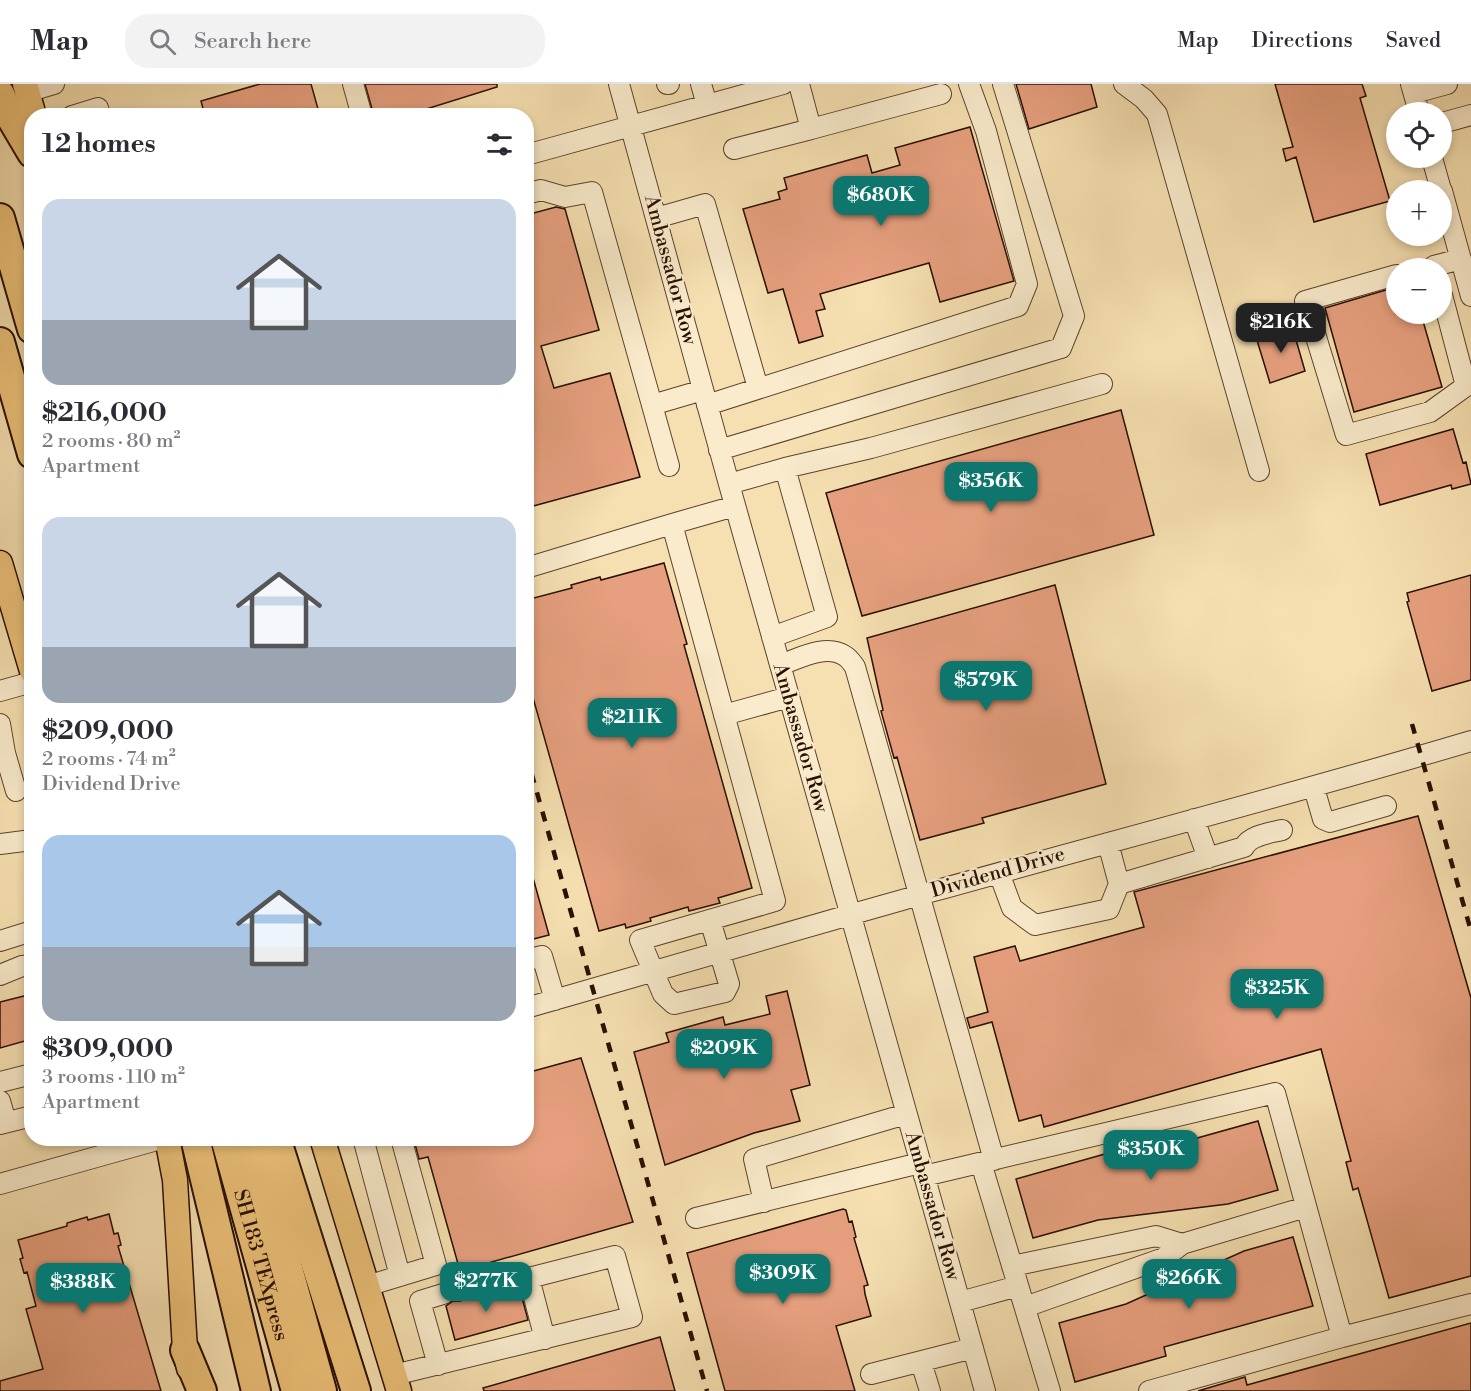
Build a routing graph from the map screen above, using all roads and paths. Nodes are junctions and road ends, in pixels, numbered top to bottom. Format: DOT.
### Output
graph roads {
  1 [pos="54,84"];
  2 [pos="353,84"];
  3 [pos="619,84"];
  4 [pos="701,84"];
  5 [pos="783,84"];
  6 [pos="799,84"];
  7 [pos="969,84"];
  8 [pos="1003,84"];
  9 [pos="1124,84"];
  10 [pos="1447,84"];
  11 [pos="1412,88"];
  12 [pos="17,90"];
  13 [pos="941,94"];
  14 [pos="707,105"];
  15 [pos="29,108"];
  16 [pos="360,108"];
  17 [pos="1471,115"];
  18 [pos="1452,120"];
  19 [pos="631,127"];
  20 [pos="811,129"];
  21 [pos="24,140"];
  22 [pos="734,149"];
  23 [pos="534,152"];
  24 [pos="534,192"];
  25 [pos="0,218"];
  26 [pos="656,218"];
  27 [pos="1452,228"];
  28 [pos="1461,259"];
  29 [pos="1452,262"];
  30 [pos="1386,278"];
  31 [pos="1471,295"];
  32 [pos="24,301"];
  33 [pos="1450,324"];
  34 [pos="0,342"];
  35 [pos="1102,384"];
  36 [pos="1468,386"];
  37 [pos="758,388"];
  38 [pos="705,398"];
  39 [pos="652,405"];
  40 [pos="24,426"];
  41 [pos="719,450"];
  42 [pos="669,466"];
  43 [pos="784,468"];
  44 [pos="1259,471"];
  45 [pos="729,484"];
  46 [pos="735,506"];
  47 [pos="672,524"];
  48 [pos="0,563"];
  49 [pos="534,566"];
  50 [pos="772,637"];
  51 [pos="24,644"];
  52 [pos="780,665"];
  53 [pos="24,684"];
  54 [pos="0,691"];
  55 [pos="789,697"];
  56 [pos="724,715"];
  57 [pos="0,724"];
  58 [pos="1471,741"];
  59 [pos="1314,788"];
  60 [pos="16,791"];
  61 [pos="1247,804"];
  62 [pos="1386,807"];
  63 [pos="1194,819"];
  64 [pos="1282,830"];
  65 [pos="1258,837"];
  66 [pos="24,841"];
  67 [pos="1108,843"];
  68 [pos="0,844"];
  69 [pos="1208,858"];
  70 [pos="999,873"];
  71 [pos="1119,884"];
  72 [pos="919,895"];
  73 [pos="775,901"];
  74 [pos="850,915"];
  75 [pos="710,920"];
  76 [pos="673,930"];
  77 [pos="24,934"];
  78 [pos="783,934"];
  79 [pos="0,941"];
  80 [pos="721,952"];
  81 [pos="534,958"];
  82 [pos="683,963"];
  83 [pos="24,966"];
  84 [pos="654,972"];
  85 [pos="0,975"];
  86 [pos="555,1000"];
  87 [pos="534,1006"];
  88 [pos="24,1076"];
  89 [pos="0,1082"];
  90 [pos="0,1101"];
  91 [pos="906,1114"];
  92 [pos="24,1118"];
  93 [pos="3,1123"];
  94 [pos="137,1146"];
  95 [pos="168,1146"];
  96 [pos="197,1146"];
  97 [pos="227,1146"];
  98 [pos="254,1146"];
  99 [pos="279,1146"];
  100 [pos="324,1146"];
  101 [pos="365,1146"];
  102 [pos="403,1146"];
  103 [pos="987,1161"];
  104 [pos="922,1170"];
  105 [pos="0,1184"];
  106 [pos="764,1202"];
  107 [pos="1306,1207"];
  108 [pos="696,1218"];
  109 [pos="1182,1244"];
  110 [pos="1012,1266"];
  111 [pos="400,1276"];
  112 [pos="529,1278"];
  113 [pos="367,1286"];
  114 [pos="1018,1286"];
  115 [pos="960,1302"];
  116 [pos="1471,1304"];
  117 [pos="1024,1307"];
  118 [pos="1342,1337"];
  119 [pos="545,1339"];
  120 [pos="972,1348"];
  121 [pos="185,1350"];
  122 [pos="921,1362"];
  123 [pos="438,1365"];
  124 [pos="871,1374"];
  125 [pos="397,1383"];
  126 [pos="193,1391"];
  127 [pos="202,1391"];
  128 [pos="256,1391"];
  129 [pos="296,1391"];
  130 [pos="322,1391"];
  131 [pos="356,1391"];
  132 [pos="930,1391"];
  133 [pos="985,1391"];
  134 [pos="1050,1391"];
  135 [pos="1149,1391"];
  1 -- 12 [label="street"];
  2 -- 16 [label="street"];
  3 -- 19 [label="street, Ambassador Row"];
  4 -- 14 [label="street"];
  5 -- 14 [label="street"];
  6 -- 20 [label="street"];
  7 -- 37 [label="street"];
  8 -- 41 [label="street"];
  9 -- 44 [label="street"];
  10 -- 11 [label="street"];
  12 -- 15 [label="main road"];
  12 -- 21 [label="highway"];
  13 -- 20 [label="street"];
  14 -- 19 [label="street"];
  17 -- 18 [label="street"];
  19 -- 23 [label="street"];
  19 -- 26 [label="street, Ambassador Row"];
  20 -- 22 [label="street"];
  24 -- 39 [label="street"];
  25 -- 32 [label="highway"];
  26 -- 37 [label="street"];
  26 -- 38 [label="street, Ambassador Row"];
  27 -- 28 [label="street"];
  28 -- 29 [label="street"];
  28 -- 31 [label="street"];
  30 -- 36 [label="street"];
  33 -- 36 [label="street"];
  34 -- 40 [label="highway"];
  35 -- 43 [label="street"];
  37 -- 38 [label="street"];
  38 -- 39 [label="street"];
  38 -- 41 [label="street, Ambassador Row"];
  39 -- 42 [label="street"];
  41 -- 45 [label="street, Ambassador Row"];
  43 -- 45 [label="street"];
  43 -- 50 [label="street"];
  45 -- 46 [label="street, Ambassador Row"];
  46 -- 47 [label="street"];
  46 -- 50 [label="street, Ambassador Row"];
  47 -- 49 [label="street"];
  47 -- 56 [label="street"];
  48 -- 51 [label="main road"];
  50 -- 52 [label="street, Ambassador Row"];
  52 -- 55 [label="street, Ambassador Row"];
  52 -- 72 [label="street"];
  53 -- 54 [label="street"];
  55 -- 56 [label="street"];
  55 -- 74 [label="street, Ambassador Row"];
  56 -- 73 [label="street"];
  57 -- 60 [label="street"];
  58 -- 59 [label="street, Dividend Drive"];
  59 -- 61 [label="street, Dividend Drive"];
  59 -- 62 [label="street"];
  61 -- 63 [label="street, Dividend Drive"];
  61 -- 65 [label="street"];
  63 -- 67 [label="street, Dividend Drive"];
  63 -- 69 [label="street"];
  64 -- 65 [label="street"];
  65 -- 69 [label="street"];
  66 -- 68 [label="street"];
  67 -- 70 [label="street, Dividend Drive"];
  67 -- 71 [label="street"];
  69 -- 71 [label="street"];
  70 -- 71 [label="street"];
  70 -- 72 [label="street, Dividend Drive"];
  72 -- 74 [label="street, Dividend Drive"];
  72 -- 103 [label="street"];
  73 -- 75 [label="street"];
  73 -- 78 [label="street"];
  74 -- 78 [label="street, Dividend Drive"];
  74 -- 91 [label="street, Ambassador Row"];
  75 -- 76 [label="street"];
  75 -- 80 [label="street"];
  76 -- 82 [label="street"];
  76 -- 84 [label="street"];
  77 -- 79 [label="street"];
  78 -- 80 [label="street, Dividend Drive"];
  80 -- 82 [label="street, Dividend Drive"];
  80 -- 84 [label="street"];
  81 -- 86 [label="street"];
  82 -- 84 [label="street, Dividend Drive"];
  83 -- 85 [label="street"];
  84 -- 86 [label="street, Dividend Drive"];
  86 -- 87 [label="street, Dividend Drive"];
  88 -- 89 [label="street"];
  90 -- 93 [label="street"];
  91 -- 104 [label="street, Ambassador Row"];
  91 -- 106 [label="street"];
  92 -- 93 [label="street"];
  94 -- 105 [label="street"];
  95 -- 121 [label="main road"];
  96 -- 128 [label="highway"];
  97 -- 129 [label="highway, SH 183 TEXpress"];
  98 -- 130 [label="highway, SH 183 TEXpress"];
  99 -- 131 [label="highway"];
  100 -- 113 [label="main road"];
  101 -- 111 [label="street"];
  102 -- 111 [label="street"];
  103 -- 104 [label="street"];
  103 -- 107 [label="street"];
  103 -- 110 [label="street"];
  104 -- 106 [label="street"];
  104 -- 115 [label="street, Ambassador Row"];
  106 -- 108 [label="street"];
  107 -- 109 [label="street"];
  107 -- 118 [label="street"];
  109 -- 110 [label="street"];
  109 -- 117 [label="street"];
  110 -- 114 [label="street"];
  111 -- 113 [label="street"];
  112 -- 119 [label="street"];
  112 -- 119 [label="street"];
  112 -- 123 [label="street"];
  113 -- 125 [label="main road"];
  114 -- 115 [label="street"];
  114 -- 117 [label="street"];
  115 -- 120 [label="street, Ambassador Row"];
  116 -- 118 [label="street"];
  117 -- 134 [label="street"];
  118 -- 135 [label="street"];
  119 -- 123 [label="street"];
  120 -- 122 [label="street"];
  120 -- 133 [label="street, Ambassador Row"];
  121 -- 126 [label="main road"];
  121 -- 127 [label="highway"];
  122 -- 124 [label="street"];
  122 -- 132 [label="street"];
  123 -- 125 [label="street"];
}
